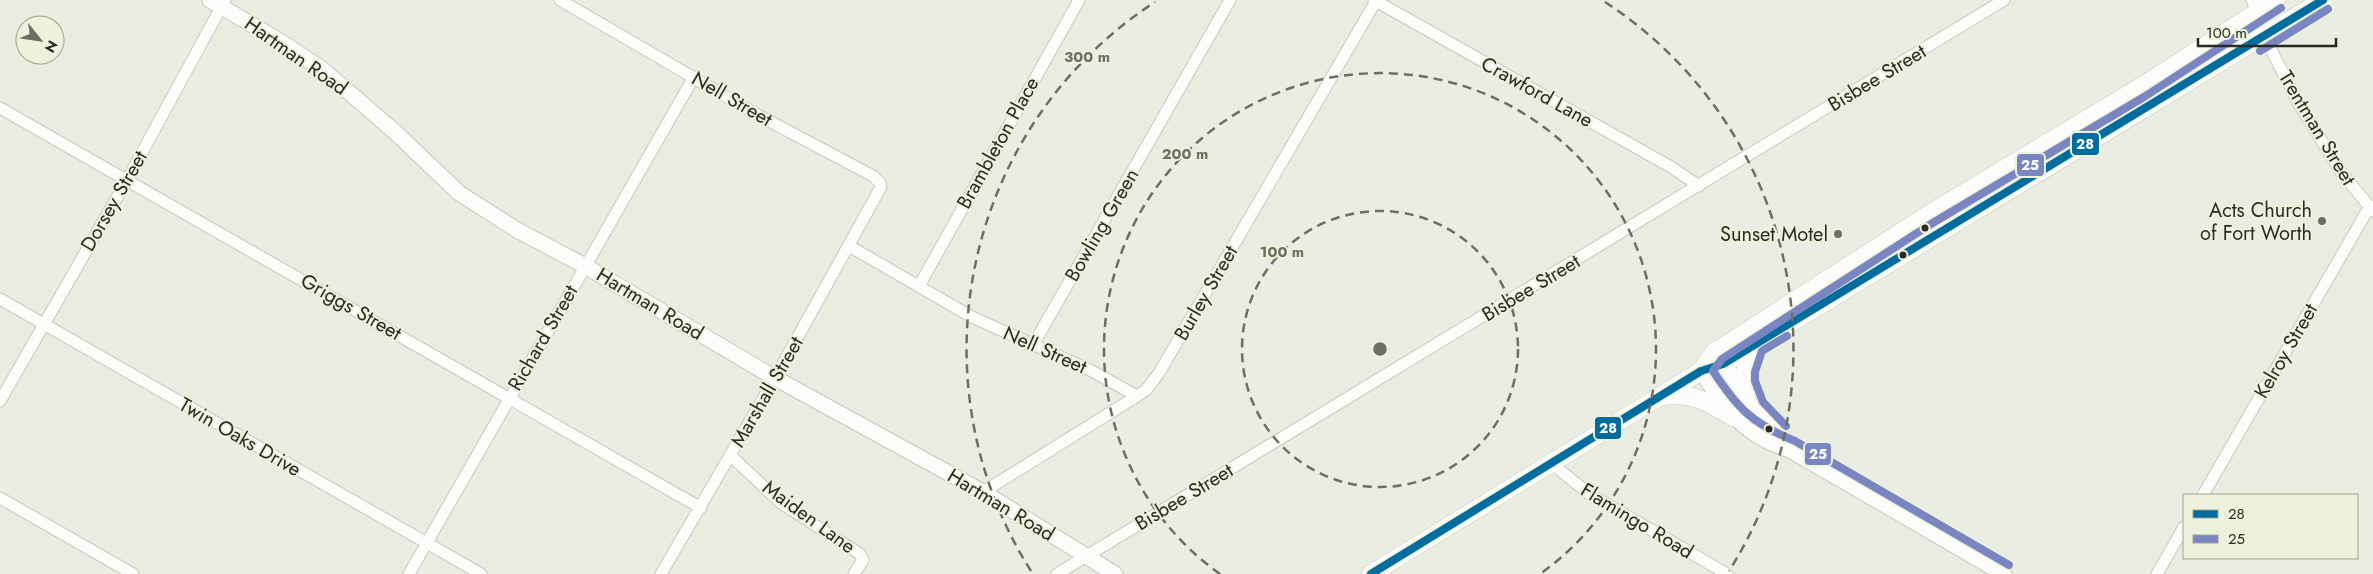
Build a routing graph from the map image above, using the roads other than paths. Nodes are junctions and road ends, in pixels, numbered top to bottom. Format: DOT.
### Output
graph roads {
  1 [pos="560,0"];
  2 [pos="1079,0"];
  3 [pos="1230,0"];
  4 [pos="2004,0"];
  5 [pos="2276,0"];
  6 [pos="2323,0"];
  7 [pos="1375,1"];
  8 [pos="219,2"];
  9 [pos="2255,6"];
  10 [pos="2264,36"];
  11 [pos="694,77"];
  12 [pos="0,108"];
  13 [pos="127,180"];
  14 [pos="1699,186"];
  15 [pos="870,208"];
  16 [pos="2371,208"];
  17 [pos="1926,216"];
  18 [pos="1936,233"];
  19 [pos="849,246"];
  20 [pos="585,266"];
  21 [pos="919,286"];
  22 [pos="0,299"];
  23 [pos="44,324"];
  24 [pos="1754,344"];
  25 [pos="1033,345"];
  26 [pos="1719,358"];
  27 [pos="1701,371"];
  28 [pos="775,378"];
  29 [pos="1137,396"];
  30 [pos="1660,396"];
  31 [pos="509,397"];
  32 [pos="0,401"];
  33 [pos="1754,407"];
  34 [pos="1733,417"];
  35 [pos="1790,450"];
  36 [pos="730,455"];
  37 [pos="1550,463"];
  38 [pos="983,492"];
  39 [pos="2204,494"];
  40 [pos="1,501"];
  41 [pos="701,508"];
  42 [pos="2183,529"];
  43 [pos="426,544"];
  44 [pos="1085,557"];
  45 [pos="126,572"];
  46 [pos="409,574"];
  47 [pos="481,574"];
  48 [pos="661,574"];
  49 [pos="854,574"];
  50 [pos="1057,574"];
  51 [pos="1115,574"];
  52 [pos="1371,574"];
  53 [pos="1727,574"];
  54 [pos="2004,574"];
  55 [pos="2157,574"];
  1 -- 11 [label="street, Nell Street"];
  2 -- 21 [label="street, Brambleton Place"];
  3 -- 25 [label="street, Bowling Green"];
  4 -- 14 [label="street, Bisbee Street"];
  5 -- 9 [label="main road"];
  6 -- 10 [label="main road"];
  7 -- 14 [label="street, Crawford Lane"];
  7 -- 29 [label="street, Burley Street"];
  8 -- 13 [label="street, Dorsey Street"];
  8 -- 20 [label="street, Hartman Road"];
  9 -- 10 [label="street, Trentman Street"];
  9 -- 17 [label="main road"];
  10 -- 16 [label="street, Trentman Street"];
  10 -- 18 [label="main road"];
  11 -- 15 [label="street, Nell Street"];
  11 -- 20 [label="street, Richard Street"];
  12 -- 13 [label="street, Griggs Street"];
  13 -- 23 [label="street, Dorsey Street"];
  13 -- 31 [label="street, Griggs Street"];
  14 -- 44 [label="street, Bisbee Street"];
  15 -- 19 [label="street, Marshall Street"];
  16 -- 39 [label="street, Kelroy Street"];
  17 -- 18 [label="main road"];
  17 -- 26 [label="main road"];
  18 -- 24 [label="main road"];
  19 -- 21 [label="street, Nell Street"];
  19 -- 28 [label="street, Marshall Street"];
  20 -- 28 [label="street, Hartman Road"];
  20 -- 31 [label="street, Richard Street"];
  21 -- 25 [label="street, Nell Street"];
  22 -- 23 [label="street, Twin Oaks Drive"];
  23 -- 32 [label="street, Dorsey Street"];
  23 -- 43 [label="street, Twin Oaks Drive"];
  24 -- 26 [label="main road"];
  24 -- 33 [label="main road"];
  25 -- 29 [label="street, Nell Street"];
  26 -- 27 [label="main road"];
  26 -- 33 [label="street"];
  27 -- 30 [label="main road"];
  27 -- 34 [label="street"];
  28 -- 36 [label="street, Marshall Street"];
  28 -- 38 [label="street, Hartman Road"];
  29 -- 38 [label="street, Burley Street"];
  30 -- 34 [label="main road"];
  30 -- 37 [label="main road"];
  31 -- 41 [label="street, Griggs Street"];
  31 -- 43 [label="street, Richard Street"];
  33 -- 35 [label="street"];
  34 -- 35 [label="street"];
  35 -- 54 [label="street"];
  36 -- 41 [label="street, Marshall Street"];
  36 -- 49 [label="street, Maiden Lane"];
  37 -- 52 [label="main road"];
  37 -- 53 [label="street, Flamingo Road"];
  38 -- 44 [label="street, Hartman Road"];
  40 -- 45 [label="street"];
  41 -- 48 [label="street, Marshall Street"];
  42 -- 55 [label="street"];
  43 -- 46 [label="street, Richard Street"];
  43 -- 47 [label="street, Twin Oaks Drive"];
  44 -- 50 [label="street, Bisbee Street"];
  44 -- 51 [label="street, Hartman Road"];
}
